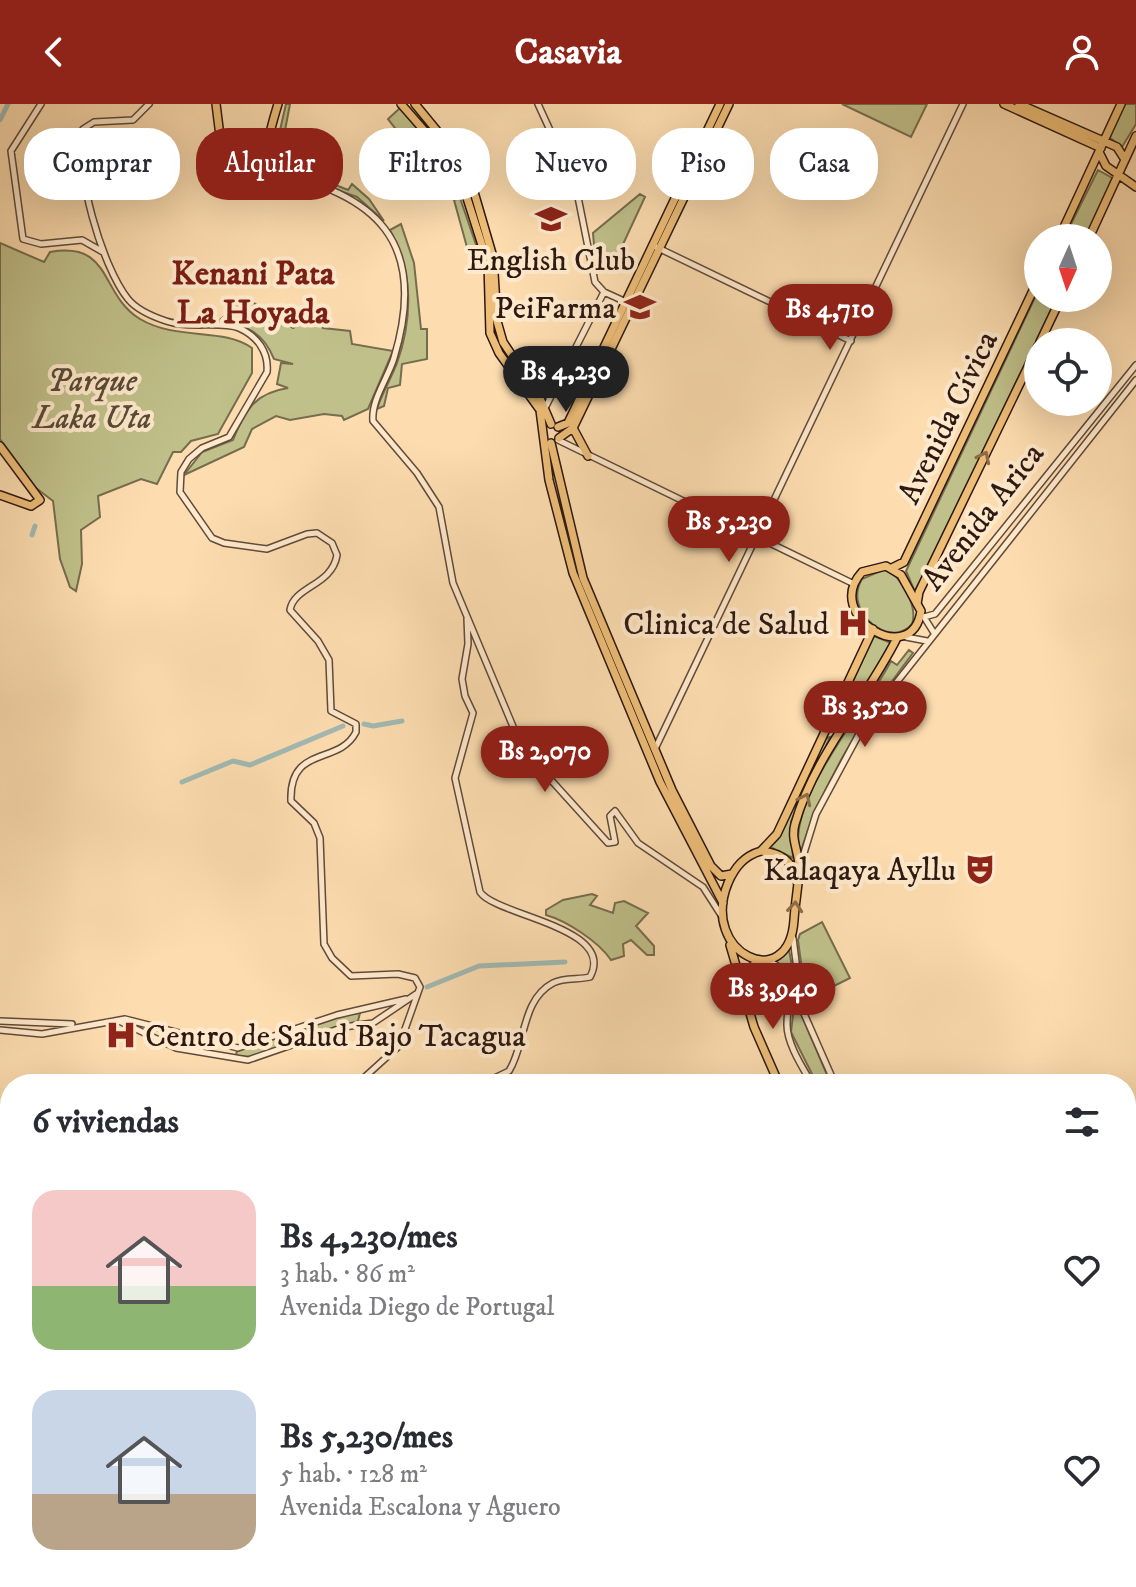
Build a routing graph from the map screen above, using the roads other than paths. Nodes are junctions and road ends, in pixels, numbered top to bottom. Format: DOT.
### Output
graph roads {
  1 [pos="41,104"];
  2 [pos="149,104"];
  3 [pos="216,104"];
  4 [pos="278,104"];
  5 [pos="401,104"];
  6 [pos="415,104"];
  7 [pos="538,104"];
  8 [pos="720,104"];
  9 [pos="729,104"];
  10 [pos="963,104"];
  11 [pos="1004,104"];
  12 [pos="1019,104"];
  13 [pos="1121,104"];
  14 [pos="219,128"];
  15 [pos="272,128"];
  16 [pos="422,128"];
  17 [pos="435,128"];
  18 [pos="711,128"];
  19 [pos="715,128"];
  20 [pos="1136,136"];
  21 [pos="1101,148"];
  22 [pos="1124,158"];
  23 [pos="1118,174"];
  24 [pos="1136,187"];
  25 [pos="343,196"];
  26 [pos="467,200"];
  27 [pos="477,200"];
  28 [pos="678,200"];
  29 [pos="1066,224"];
  30 [pos="1095,224"];
  31 [pos="656,247"];
  32 [pos="103,252"];
  33 [pos="604,292"];
  34 [pos="629,304"];
  35 [pos="1024,309"];
  36 [pos="851,341"];
  37 [pos="1136,365"];
  38 [pos="1024,375"];
  39 [pos="1136,380"];
  40 [pos="543,411"];
  41 [pos="573,428"];
  42 [pos="549,429"];
  43 [pos="556,440"];
  44 [pos="0,446"];
  45 [pos="588,456"];
  46 [pos="0,495"];
  47 [pos="566,532"];
  48 [pos="758,537"];
  49 [pos="892,568"];
  50 [pos="854,584"];
  51 [pos="921,611"];
  52 [pos="468,617"];
  53 [pos="873,629"];
  54 [pos="934,633"];
  55 [pos="901,637"];
  56 [pos="927,641"];
  57 [pos="651,751"];
  58 [pos="761,851"];
  59 [pos="800,869"];
  60 [pos="729,876"];
  61 [pos="797,882"];
  62 [pos="715,885"];
  63 [pos="703,887"];
  64 [pos="723,903"];
  65 [pos="723,917"];
  66 [pos="793,938"];
  67 [pos="729,943"];
  68 [pos="762,960"];
  69 [pos="741,989"];
  70 [pos="416,994"];
  71 [pos="406,999"];
  72 [pos="119,1020"];
  73 [pos="2,1021"];
  74 [pos="77,1025"];
  75 [pos="1,1030"];
  76 [pos="198,1040"];
  77 [pos="235,1048"];
  78 [pos="193,1052"];
  79 [pos="234,1059"];
  80 [pos="368,1074"];
  81 [pos="503,1074"];
  82 [pos="775,1074"];
  83 [pos="807,1074"];
  84 [pos="831,1074"];
  1 -- 32 [label="street"];
  2 -- 32 [label="street"];
  3 -- 14 [label="main road"];
  4 -- 15 [label="main road"];
  5 -- 16 [label="main road"];
  6 -- 17 [label="main road"];
  7 -- 33 [label="street"];
  8 -- 18 [label="main road"];
  9 -- 19 [label="main road"];
  10 -- 36 [label="street"];
  11 -- 21 [label="main road"];
  12 -- 21 [label="main road"];
  13 -- 21 [label="main road"];
  20 -- 22 [label="main road"];
  21 -- 22 [label="main road"];
  21 -- 23 [label="main road"];
  21 -- 29 [label="main road"];
  22 -- 23 [label="main road"];
  23 -- 24 [label="main road"];
  23 -- 30 [label="main road"];
  25 -- 52 [label="street"];
  26 -- 40 [label="main road"];
  27 -- 40 [label="main road"];
  28 -- 31 [label="main road"];
  31 -- 34 [label="main road"];
  31 -- 36 [label="street"];
  32 -- 70 [label="street"];
  33 -- 34 [label="street"];
  33 -- 40 [label="street"];
  34 -- 41 [label="main road"];
  34 -- 42 [label="main road"];
  35 -- 49 [label="main road, Avenida Cívica"];
  36 -- 48 [label="street"];
  37 -- 51 [label="street, Avenida Arica"];
  51 -- 38 [label="main road, Avenida Cívica, one-way"];
  39 -- 54 [label="street, Avenida Arica"];
  40 -- 42 [label="main road"];
  41 -- 43 [label="main road"];
  41 -- 45 [label="main road"];
  42 -- 43 [label="main road"];
  42 -- 43 [label="main road"];
  42 -- 47 [label="main road"];
  43 -- 45 [label="street"];
  43 -- 47 [label="main road"];
  44 -- 46 [label="main road"];
  45 -- 48 [label="street"];
  47 -- 57 [label="main road"];
  48 -- 50 [label="street"];
  48 -- 57 [label="street"];
  49 -- 50 [label="main road"];
  49 -- 51 [label="main road"];
  50 -- 53 [label="main road"];
  51 -- 54 [label="street"];
  51 -- 55 [label="main road"];
  52 -- 63 [label="street"];
  52 -- 81 [label="street"];
  53 -- 55 [label="main road"];
  53 -- 58 [label="main road"];
  54 -- 56 [label="street, Avenida Arica"];
  55 -- 56 [label="street"];
  59 -- 55 [label="main road, one-way"];
  56 -- 59 [label="street, Avenida Arica"];
  57 -- 60 [label="main road"];
  57 -- 62 [label="main road"];
  58 -- 60 [label="main road"];
  58 -- 61 [label="main road"];
  59 -- 61 [label="main road"];
  60 -- 62 [label="street"];
  60 -- 64 [label="main road"];
  66 -- 61 [label="main road, one-way"];
  62 -- 63 [label="street"];
  62 -- 64 [label="main road"];
  63 -- 65 [label="street"];
  64 -- 65 [label="main road"];
  65 -- 67 [label="main road"];
  66 -- 68 [label="main road"];
  66 -- 84 [label="street"];
  67 -- 68 [label="main road"];
  67 -- 69 [label="main road"];
  68 -- 69 [label="main road"];
  68 -- 83 [label="street"];
  69 -- 82 [label="main road"];
  70 -- 71 [label="street"];
  70 -- 80 [label="street"];
  71 -- 77 [label="street"];
  71 -- 79 [label="street"];
  72 -- 74 [label="street"];
  72 -- 76 [label="street"];
  72 -- 78 [label="street"];
  73 -- 74 [label="street"];
  73 -- 75 [label="street"];
  74 -- 75 [label="street"];
  76 -- 77 [label="street"];
  76 -- 78 [label="street"];
  77 -- 79 [label="street"];
  78 -- 79 [label="street"];
}
